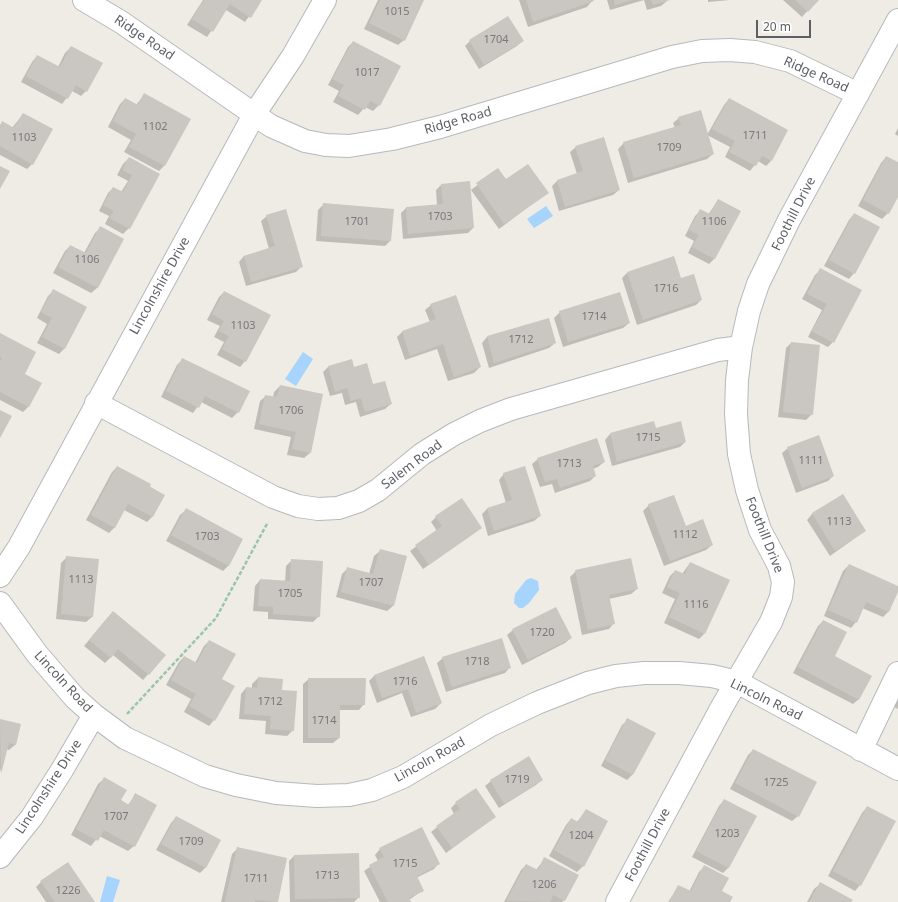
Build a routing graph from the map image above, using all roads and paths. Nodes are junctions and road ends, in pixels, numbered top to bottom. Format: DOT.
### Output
graph roads {
  1 [pos="84,0"];
  2 [pos="325,0"];
  3 [pos="898,20"];
  4 [pos="858,94"];
  5 [pos="255,113"];
  6 [pos="741,347"];
  7 [pos="96,403"];
  8 [pos="268,522"];
  9 [pos="0,576"];
  10 [pos="0,603"];
  11 [pos="898,673"];
  12 [pos="737,682"];
  13 [pos="127,714"];
  14 [pos="94,715"];
  15 [pos="861,750"];
  16 [pos="898,770"];
  17 [pos="0,856"];
  18 [pos="617,902"];
  1 -- 5 [label="street, Ridge Road"];
  2 -- 5 [label="street, Lincolnshire Drive"];
  3 -- 4 [label="street, Foothill Drive"];
  4 -- 5 [label="street, Ridge Road"];
  4 -- 6 [label="street, Foothill Drive"];
  5 -- 7 [label="street, Lincolnshire Drive"];
  6 -- 7 [label="street, Salem Road"];
  6 -- 12 [label="street, Foothill Drive"];
  7 -- 9 [label="street, Lincolnshire Drive"];
  8 -- 13 [label="path"];
  10 -- 14 [label="street, Lincoln Road"];
  11 -- 15 [label="street"];
  12 -- 14 [label="street, Lincoln Road"];
  12 -- 15 [label="street, Lincoln Road"];
  12 -- 18 [label="street, Foothill Drive"];
  14 -- 17 [label="street, Lincolnshire Drive"];
  15 -- 16 [label="street, Lincoln Road"];
}
